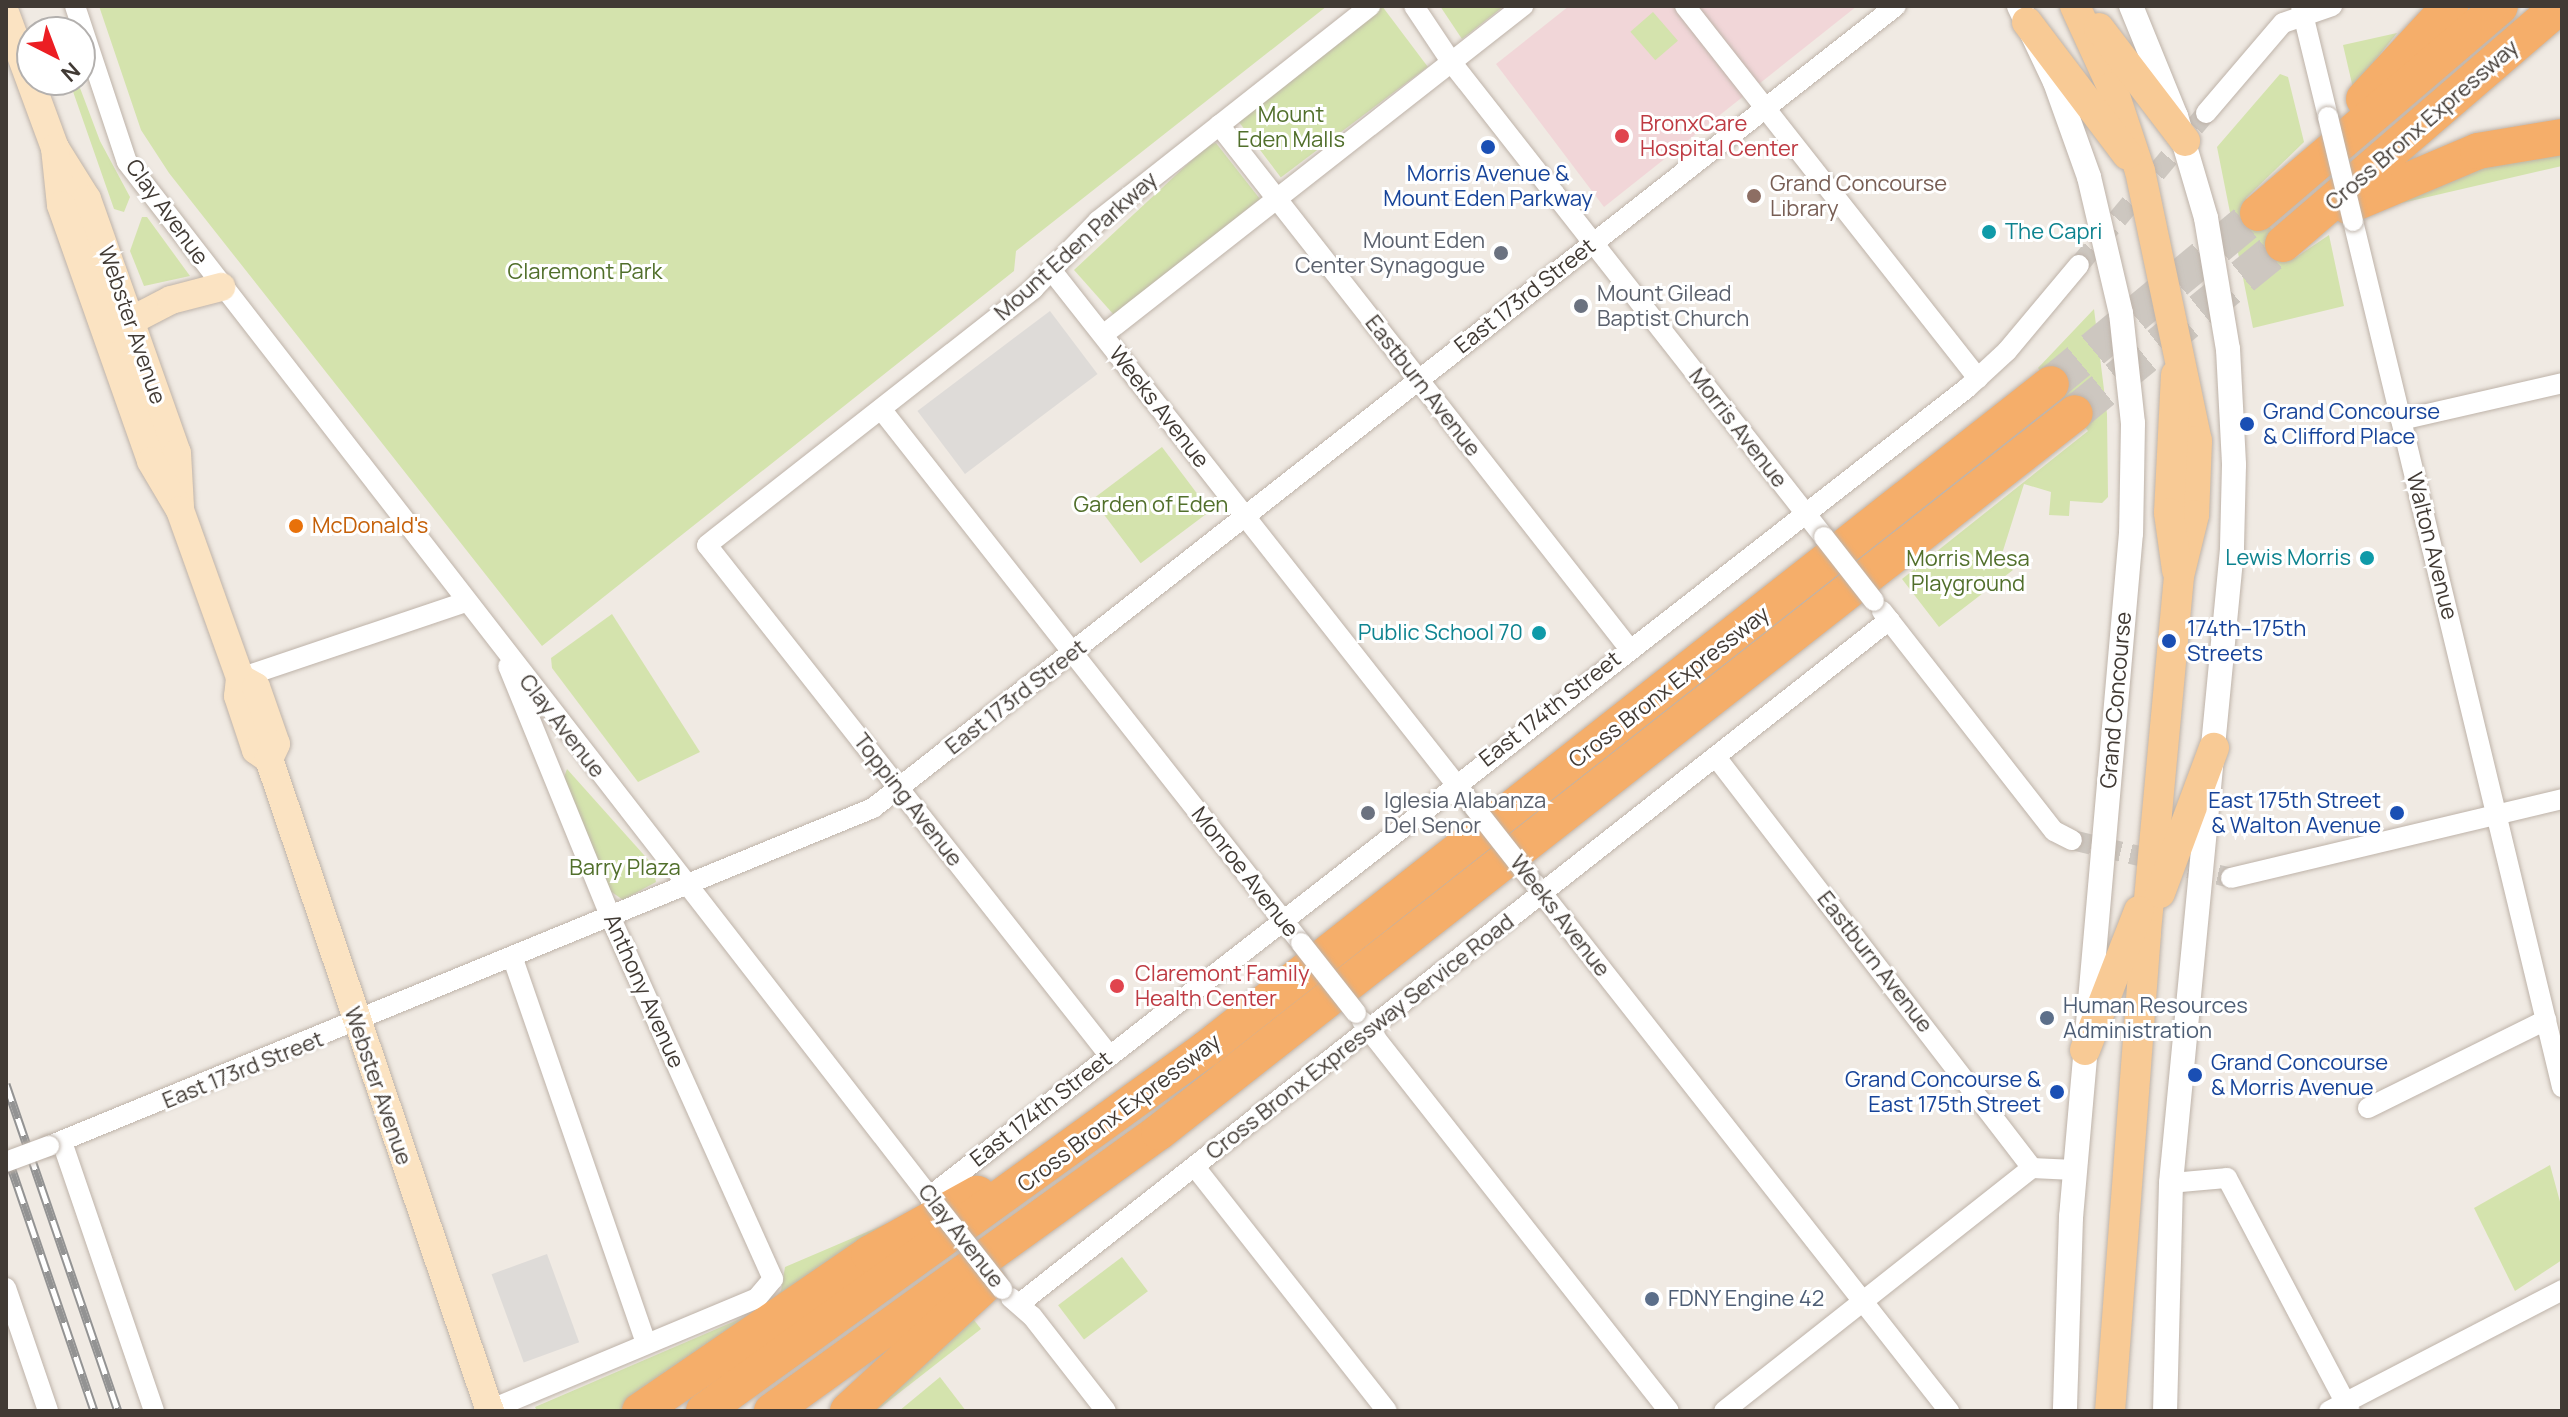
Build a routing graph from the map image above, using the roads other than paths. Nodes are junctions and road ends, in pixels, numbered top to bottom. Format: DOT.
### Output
graph roads {
  1 [pos="75,6"];
  2 [pos="1370,6"];
  3 [pos="1414,6"];
  4 [pos="1523,6"];
  5 [pos="1685,6"];
  6 [pos="1896,6"];
  7 [pos="2075,6"];
  8 [pos="2083,6"];
  9 [pos="2131,6"];
  10 [pos="2332,6"];
  11 [pos="2450,6"];
  12 [pos="2500,6"];
  13 [pos="2560,6"];
  14 [pos="2302,10"];
  15 [pos="2023,14"];
  16 [pos="6,15"];
  17 [pos="1452,63"];
  18 [pos="1764,108"];
  19 [pos="2206,113"];
  20 [pos="1219,125"];
  21 [pos="2333,131"];
  22 [pos="2562,137"];
  23 [pos="2185,141"];
  24 [pos="2140,171"];
  25 [pos="1276,199"];
  26 [pos="2258,213"];
  27 [pos="1593,243"];
  28 [pos="2079,265"];
  29 [pos="1052,271"];
  30 [pos="221,287"];
  31 [pos="118,327"];
  32 [pos="1103,335"];
  33 [pos="1978,379"];
  34 [pos="1418,380"];
  35 [pos="2562,383"];
  36 [pos="2051,384"];
  37 [pos="881,409"];
  38 [pos="2075,413"];
  39 [pos="2401,420"];
  40 [pos="1805,513"];
  41 [pos="1245,516"];
  42 [pos="707,545"];
  43 [pos="466,602"];
  44 [pos="1889,620"];
  45 [pos="1628,647"];
  46 [pos="501,648"];
  47 [pos="1073,653"];
  48 [pos="240,678"];
  49 [pos="2214,748"];
  50 [pos="1716,757"];
  51 [pos="1455,783"];
  52 [pos="900,789"];
  53 [pos="2562,799"];
  54 [pos="2497,815"];
  55 [pos="2072,840"];
  56 [pos="2231,878"];
  57 [pos="2151,879"];
  58 [pos="1536,885"];
  59 [pos="685,887"];
  60 [pos="611,918"];
  61 [pos="1282,919"];
  62 [pos="2146,933"];
  63 [pos="513,959"];
  64 [pos="2546,1020"];
  65 [pos="357,1024"];
  66 [pos="1370,1030"];
  67 [pos="2085,1050"];
  68 [pos="1109,1055"];
  69 [pos="2562,1087"];
  70 [pos="2368,1108"];
  71 [pos="56,1144"];
  72 [pos="6,1162"];
  73 [pos="1112,1167"];
  74 [pos="1195,1167"];
  75 [pos="2032,1168"];
  76 [pos="2074,1170"];
  77 [pos="1043,1172"];
  78 [pos="2171,1183"];
  79 [pos="932,1201"];
  80 [pos="6,1288"];
  81 [pos="2562,1290"];
  82 [pos="1863,1301"];
  83 [pos="1019,1304"];
  84 [pos="646,1343"];
  85 [pos="2342,1408"];
  86 [pos="48,1411"];
  87 [pos="154,1411"];
  88 [pos="489,1411"];
  89 [pos="640,1411"];
  90 [pos="704,1411"];
  91 [pos="772,1411"];
  92 [pos="848,1411"];
  93 [pos="1106,1411"];
  94 [pos="1387,1411"];
  95 [pos="1669,1411"];
  96 [pos="1724,1411"];
  97 [pos="1949,1411"];
  98 [pos="2065,1411"];
  99 [pos="2110,1411"];
  100 [pos="2165,1411"];
  1 -- 30 [label="street, Clay Avenue"];
  2 -- 20 [label="street, Mount Eden Parkway"];
  3 -- 17 [label="street, Morris Avenue"];
  4 -- 17 [label="street"];
  5 -- 18 [label="street"];
  6 -- 18 [label="street, East 173rd Street"];
  7 -- 24 [label="main road"];
  8 -- 23 [label="main road"];
  9 -- 23 [label="street"];
  10 -- 14 [label="street"];
  11 -- 21 [label="highway"];
  12 -- 21 [label="highway, Cross Bronx Expressway"];
  13 -- 22 [label="highway, Cross Bronx Expressway"];
  14 -- 19 [label="street"];
  14 -- 21 [label="street, Walton Avenue"];
  15 -- 24 [label="main road"];
  15 -- 67 [label="street, Grand Concourse"];
  16 -- 31 [label="main road, Webster Avenue"];
  17 -- 25 [label="street"];
  17 -- 27 [label="street, Morris Avenue"];
  18 -- 27 [label="street, East 173rd Street"];
  18 -- 33 [label="street"];
  20 -- 25 [label="street, Eastburn Avenue"];
  20 -- 29 [label="street, Mount Eden Parkway"];
  21 -- 26 [label="highway, Cross Bronx Expressway"];
  21 -- 39 [label="street, Walton Avenue, bridge"];
  23 -- 49 [label="street"];
  24 -- 57 [label="main road"];
  25 -- 32 [label="street"];
  25 -- 34 [label="street, Eastburn Avenue"];
  27 -- 34 [label="street, East 173rd Street"];
  27 -- 40 [label="street, Morris Avenue"];
  28 -- 33 [label="street, East 174th Street"];
  29 -- 32 [label="street, Weeks Avenue"];
  29 -- 37 [label="street, Mount Eden Parkway"];
  30 -- 31 [label="main road"];
  30 -- 43 [label="street, Clay Avenue"];
  31 -- 48 [label="main road, Webster Avenue"];
  32 -- 41 [label="street, Weeks Avenue"];
  33 -- 40 [label="street, East 174th Street"];
  34 -- 41 [label="street, East 173rd Street"];
  34 -- 45 [label="street, Eastburn Avenue"];
  35 -- 39 [label="street"];
  36 -- 77 [label="highway, Cross Bronx Expressway"];
  37 -- 42 [label="street, Mount Eden Parkway"];
  37 -- 47 [label="street, Monroe Avenue"];
  38 -- 73 [label="highway, Cross Bronx Expressway"];
  39 -- 54 [label="street, Walton Avenue"];
  40 -- 44 [label="street, Morris Avenue, bridge"];
  40 -- 45 [label="street, East 174th Street"];
  41 -- 47 [label="street, East 173rd Street"];
  41 -- 51 [label="street, Weeks Avenue"];
  42 -- 52 [label="street, Topping Avenue"];
  43 -- 46 [label="street, Clay Avenue"];
  43 -- 48 [label="street"];
  44 -- 50 [label="street, Cross Bronx Expressway Service Road"];
  44 -- 55 [label="street, Morris Avenue"];
  45 -- 51 [label="street, East 174th Street"];
  46 -- 59 [label="street, Clay Avenue"];
  46 -- 60 [label="street, Anthony Avenue"];
  47 -- 52 [label="street, East 173rd Street"];
  47 -- 61 [label="street, Monroe Avenue"];
  48 -- 65 [label="main road, Webster Avenue"];
  49 -- 62 [label="main road"];
  49 -- 78 [label="street"];
  50 -- 58 [label="street, Cross Bronx Expressway Service Road"];
  50 -- 75 [label="street, Eastburn Avenue"];
  51 -- 58 [label="street, Weeks Avenue, bridge"];
  51 -- 61 [label="street, East 174th Street"];
  52 -- 59 [label="street, East 173rd Street"];
  52 -- 68 [label="street, Topping Avenue"];
  53 -- 54 [label="street"];
  54 -- 56 [label="street"];
  54 -- 64 [label="street, Walton Avenue"];
  57 -- 62 [label="main road"];
  57 -- 67 [label="main road"];
  58 -- 66 [label="street, Cross Bronx Expressway Service Road"];
  58 -- 82 [label="street, Weeks Avenue"];
  59 -- 60 [label="street, East 173rd Street"];
  59 -- 79 [label="street, Clay Avenue"];
  60 -- 63 [label="street, East 173rd Street"];
  60 -- 84 [label="street, Anthony Avenue"];
  61 -- 66 [label="street, Monroe Avenue, bridge"];
  61 -- 68 [label="street, East 174th Street"];
  62 -- 99 [label="main road"];
  63 -- 65 [label="street, East 173rd Street"];
  63 -- 84 [label="street"];
  64 -- 69 [label="street, Walton Avenue"];
  64 -- 70 [label="street"];
  65 -- 71 [label="street, East 173rd Street"];
  65 -- 88 [label="main road, Webster Avenue"];
  66 -- 74 [label="street, Cross Bronx Expressway Service Road"];
  66 -- 95 [label="street, Monroe Avenue"];
  67 -- 76 [label="street, Grand Concourse"];
  68 -- 79 [label="street, East 174th Street"];
  71 -- 72 [label="street, East 173rd Street, bridge"];
  71 -- 87 [label="street"];
  73 -- 91 [label="highway, Cross Bronx Expressway"];
  73 -- 92 [label="highway"];
  74 -- 83 [label="street, Cross Bronx Expressway Service Road"];
  74 -- 94 [label="street"];
  75 -- 76 [label="street"];
  75 -- 82 [label="street"];
  76 -- 98 [label="street, Grand Concourse"];
  77 -- 89 [label="highway"];
  77 -- 90 [label="highway, Cross Bronx Expressway"];
  78 -- 85 [label="street"];
  78 -- 100 [label="street"];
  79 -- 83 [label="street, Clay Avenue, bridge"];
  80 -- 86 [label="street"];
  81 -- 85 [label="street"];
  82 -- 96 [label="street"];
  82 -- 97 [label="street, Weeks Avenue"];
  83 -- 93 [label="street, Clay Avenue"];
  84 -- 88 [label="street"];
}
